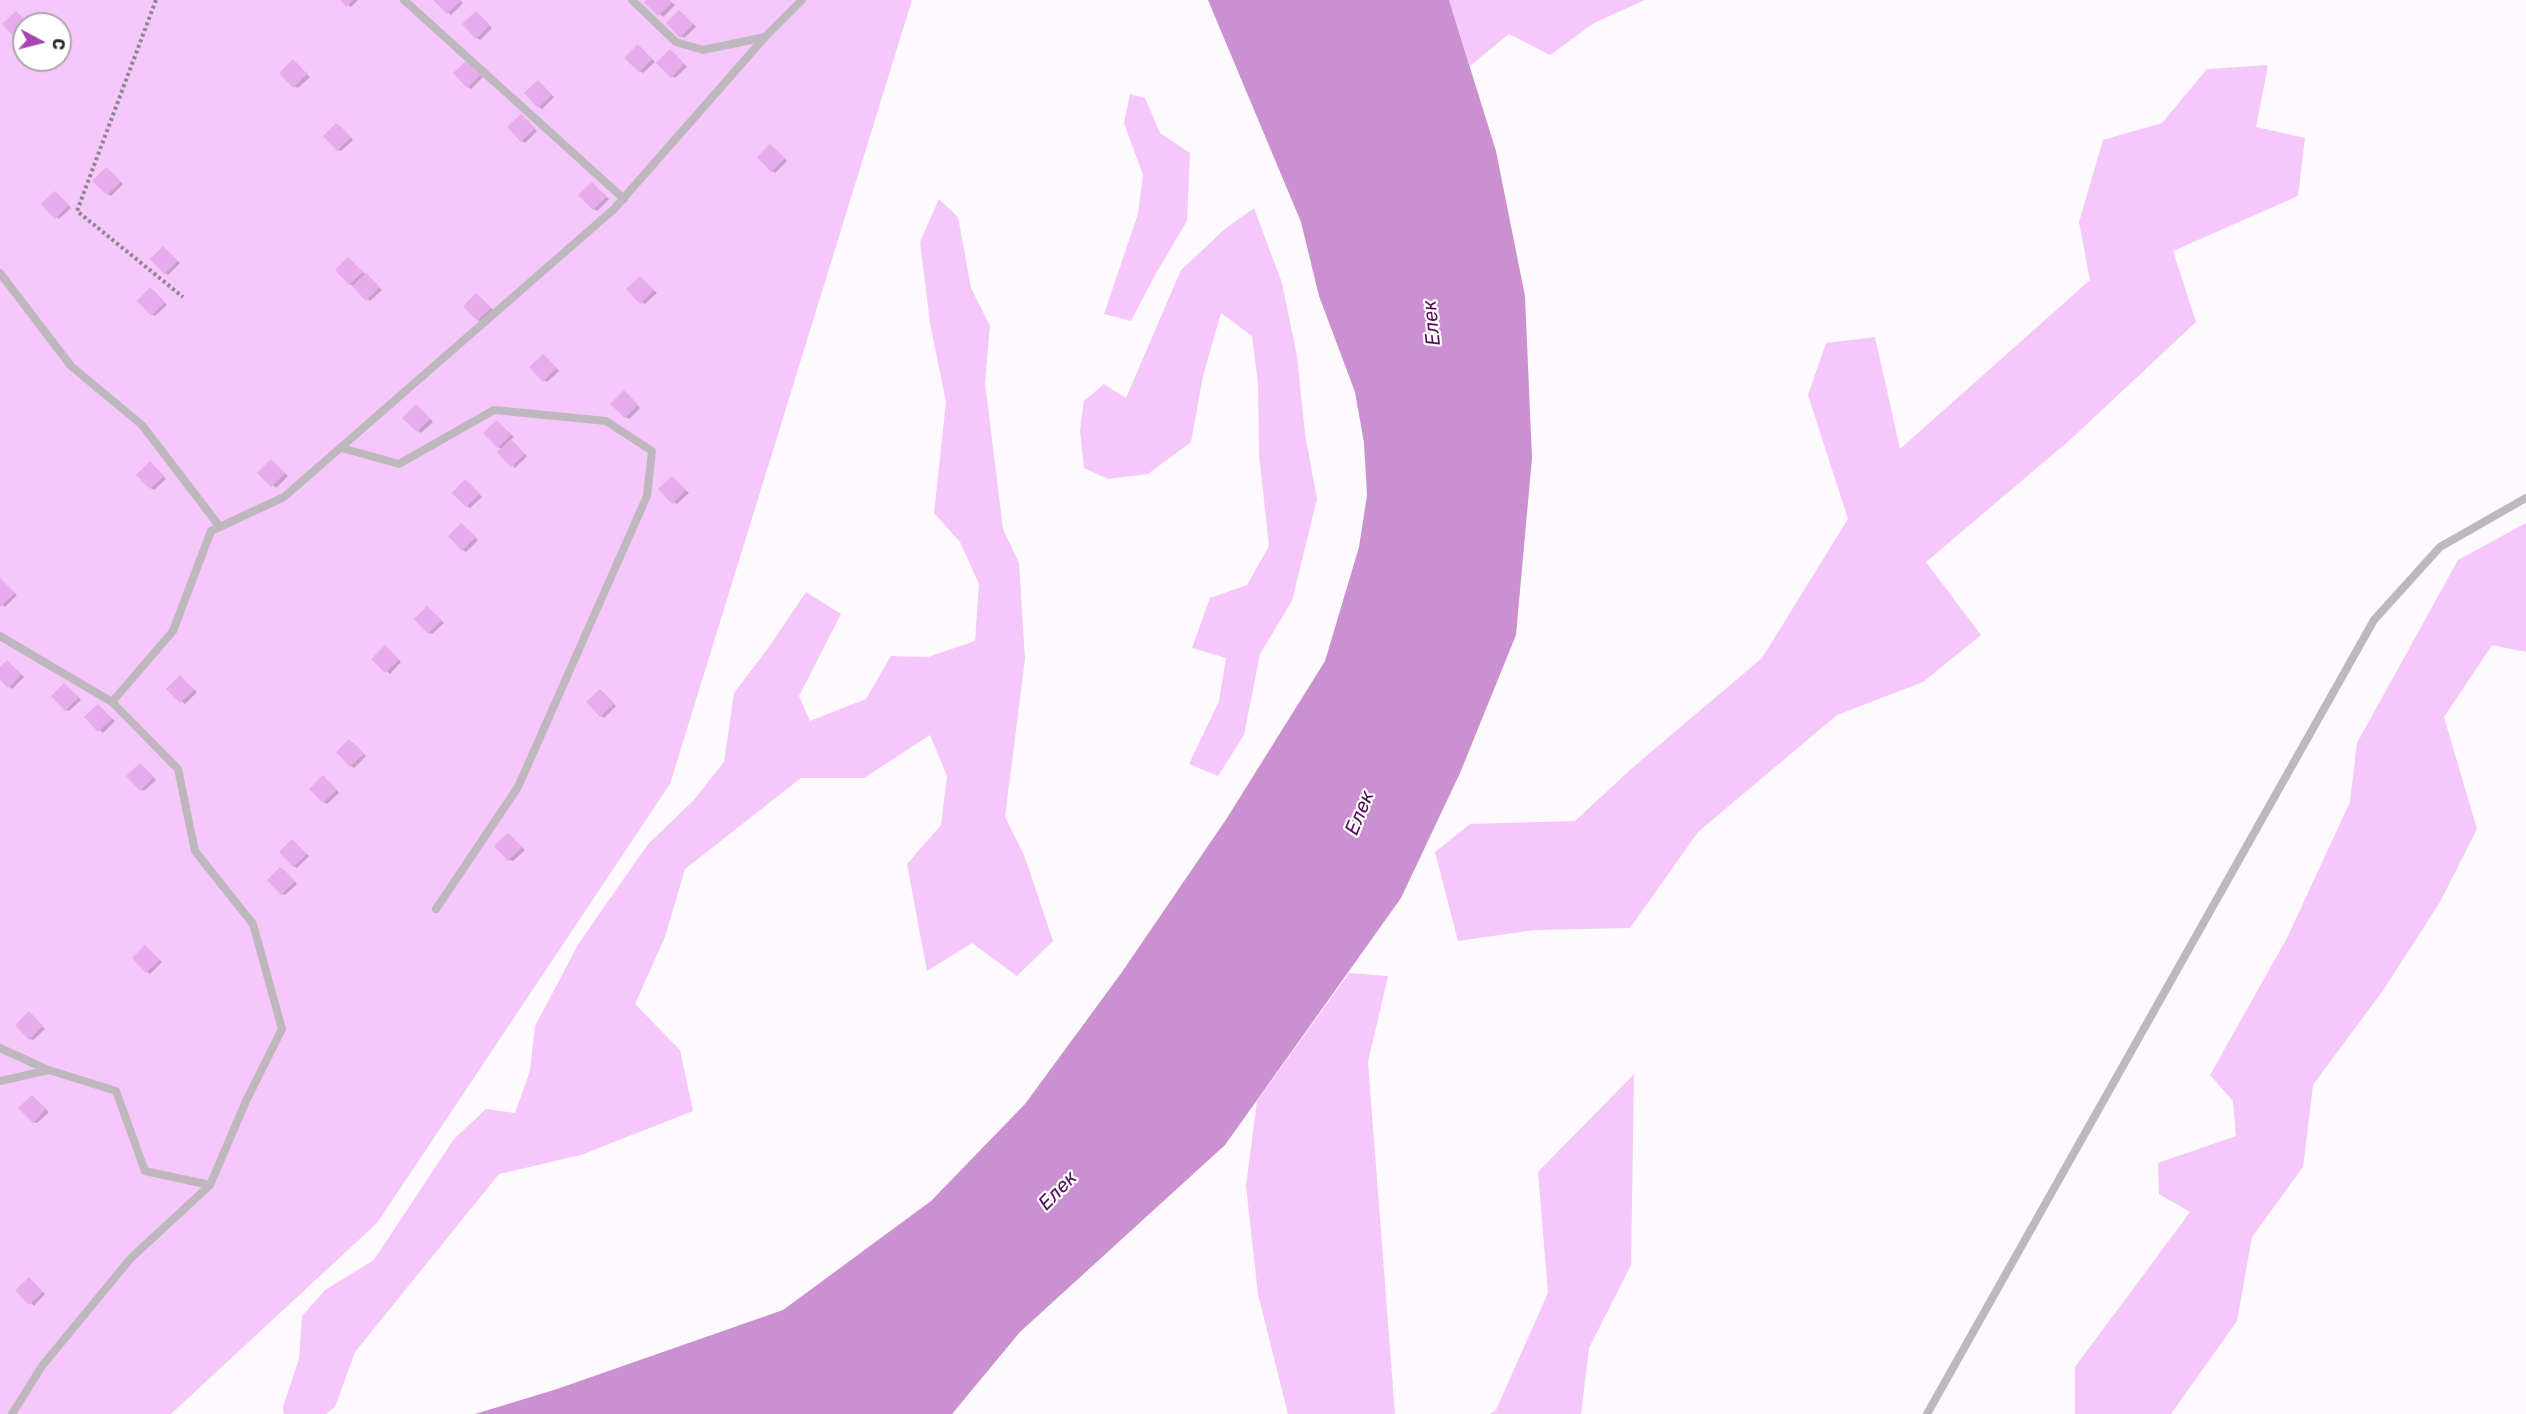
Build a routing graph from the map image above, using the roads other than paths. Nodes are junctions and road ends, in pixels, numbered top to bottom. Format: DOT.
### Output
graph roads {
  1 [pos="404,0"];
  2 [pos="632,0"];
  3 [pos="802,0"];
  4 [pos="765,37"];
  5 [pos="624,199"];
  6 [pos="0,273"];
  7 [pos="342,448"];
  8 [pos="2526,498"];
  9 [pos="220,527"];
  10 [pos="0,636"];
  11 [pos="112,702"];
  12 [pos="436,909"];
  13 [pos="0,1048"];
  14 [pos="49,1070"];
  15 [pos="0,1081"];
  16 [pos="210,1185"];
  17 [pos="12,1414"];
  18 [pos="1927,1414"];
  1 -- 5 [label="lane"];
  2 -- 4 [label="lane"];
  3 -- 4 [label="lane"];
  4 -- 5 [label="lane"];
  5 -- 7 [label="lane"];
  6 -- 9 [label="lane"];
  7 -- 9 [label="lane"];
  7 -- 12 [label="lane"];
  8 -- 18 [label="lane"];
  9 -- 11 [label="lane"];
  10 -- 11 [label="lane"];
  11 -- 16 [label="lane"];
  13 -- 14 [label="lane"];
  14 -- 15 [label="lane"];
  14 -- 16 [label="lane"];
  16 -- 17 [label="lane"];
}
